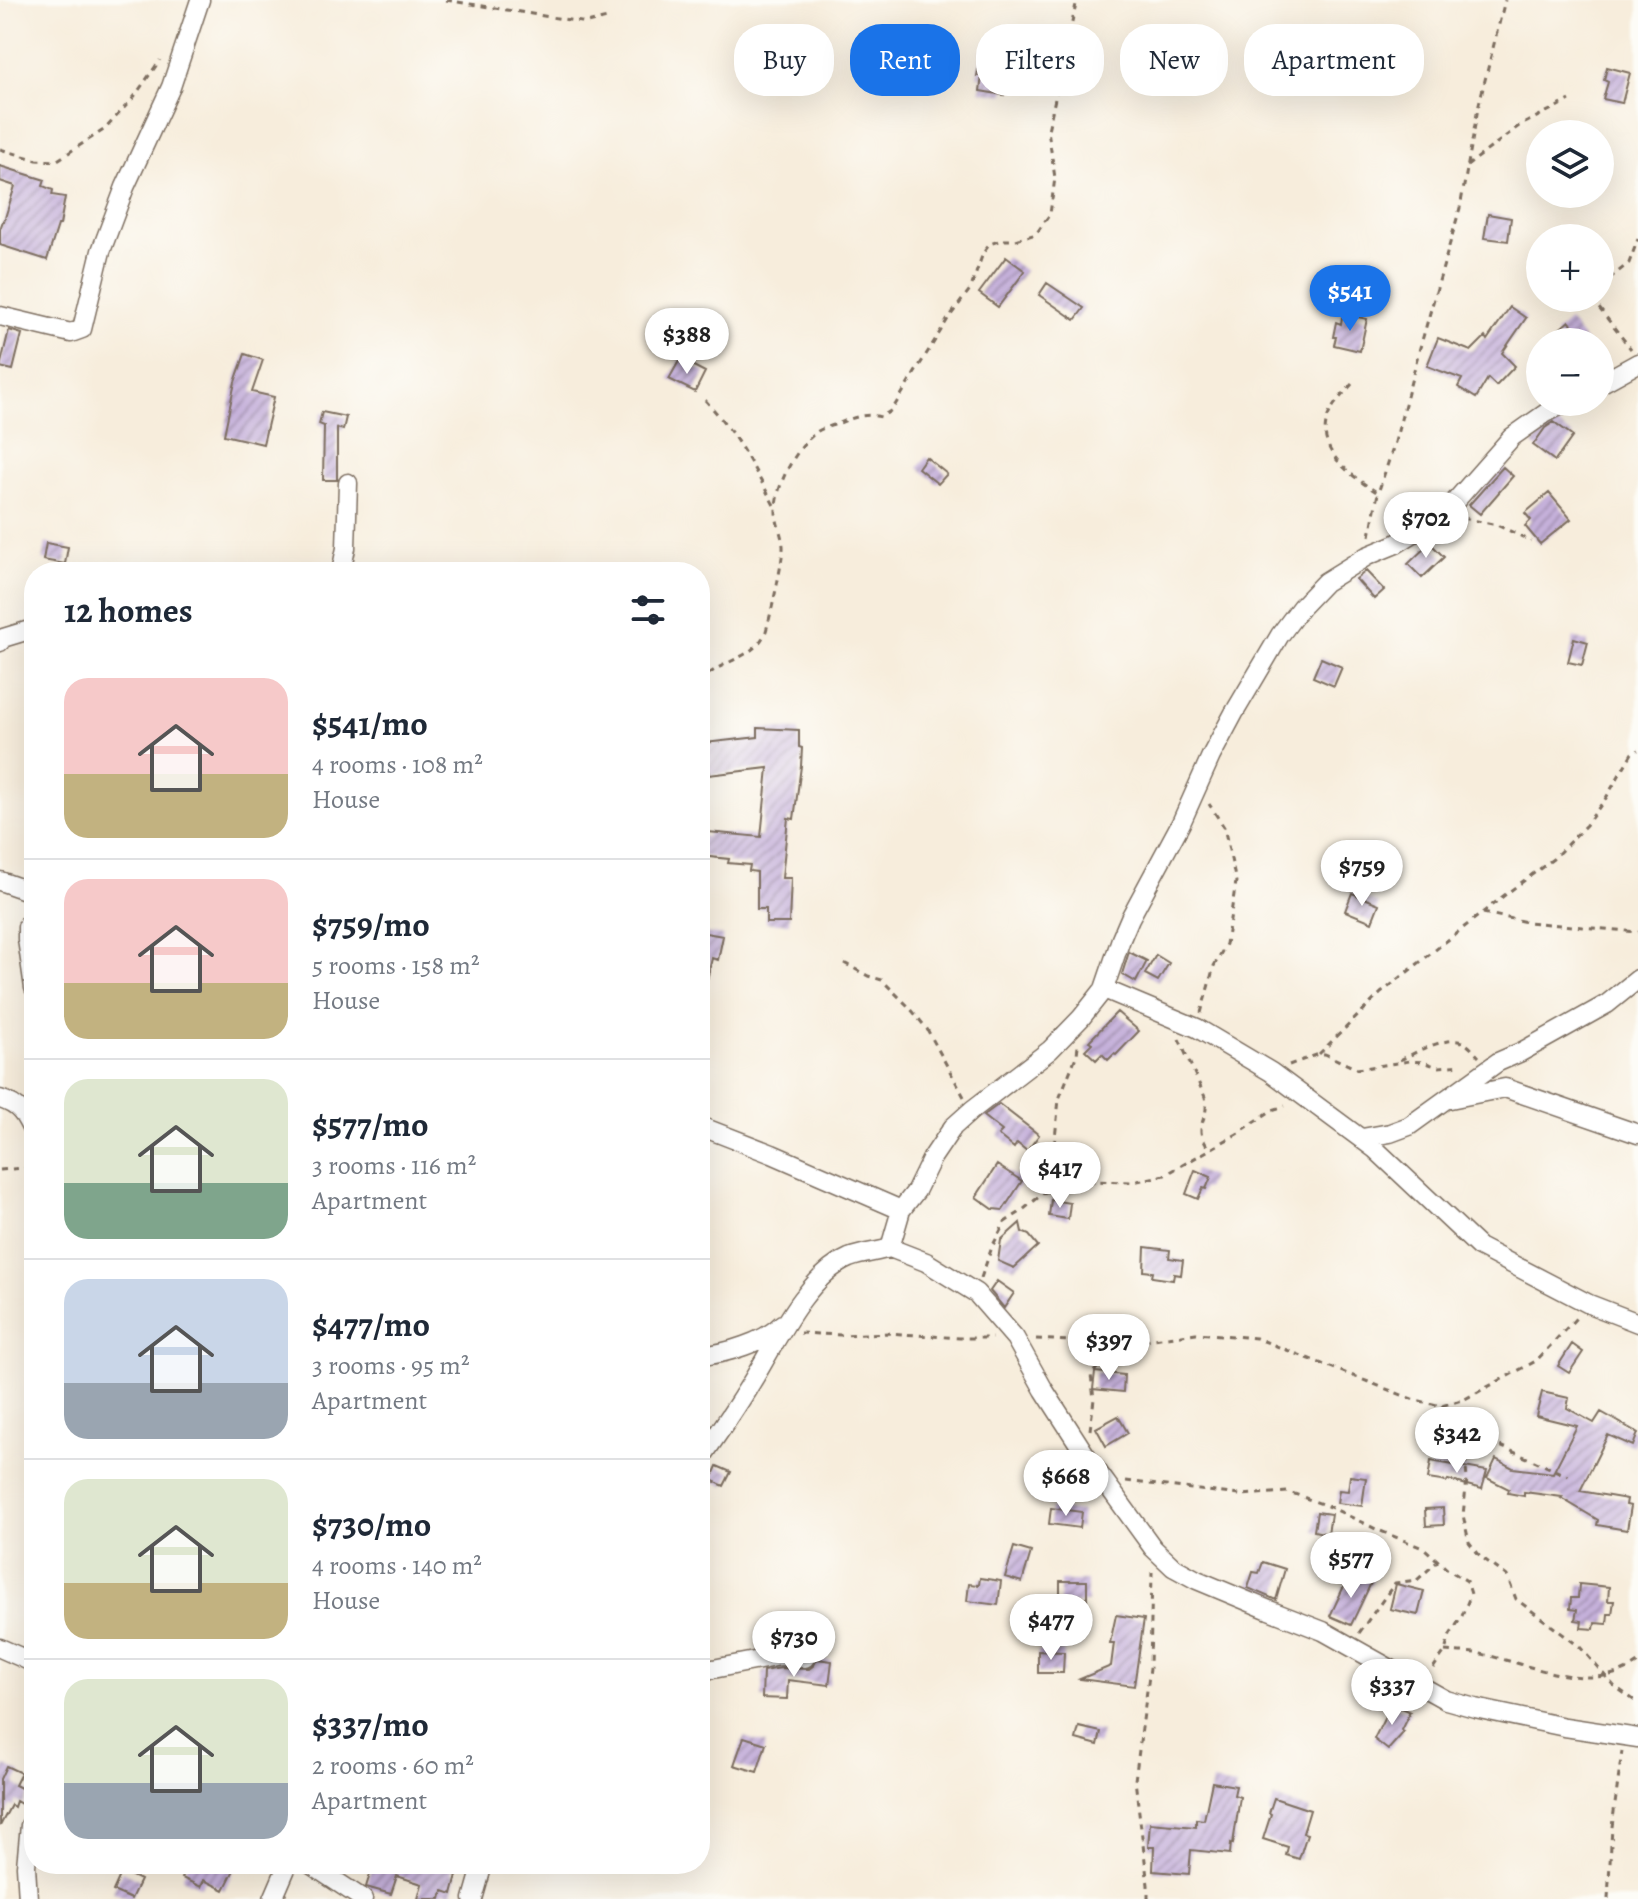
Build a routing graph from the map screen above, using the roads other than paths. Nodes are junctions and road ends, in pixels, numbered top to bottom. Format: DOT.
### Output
graph roads {
  1 [pos="200,0"];
  2 [pos="0,316"];
  3 [pos="1638,361"];
  4 [pos="1614,376"];
  5 [pos="1542,416"];
  6 [pos="348,483"];
  7 [pos="343,562"];
  8 [pos="24,632"];
  9 [pos="0,642"];
  10 [pos="0,881"];
  11 [pos="24,889"];
  12 [pos="1638,979"];
  13 [pos="1104,989"];
  14 [pos="0,1099"];
  15 [pos="1443,1100"];
  16 [pos="24,1116"];
  17 [pos="710,1130"];
  18 [pos="1638,1134"];
  19 [pos="1362,1138"];
  20 [pos="901,1210"];
  21 [pos="890,1248"];
  22 [pos="797,1307"];
  23 [pos="1638,1323"];
  24 [pos="710,1355"];
  25 [pos="710,1445"];
  26 [pos="0,1648"];
  27 [pos="805,1658"];
  28 [pos="24,1659"];
  29 [pos="710,1669"];
  30 [pos="1631,1737"];
  31 [pos="26,1874"];
  32 [pos="284,1874"];
  33 [pos="325,1874"];
  34 [pos="480,1874"];
  35 [pos="28,1899"];
  36 [pos="273,1899"];
  37 [pos="363,1899"];
  38 [pos="473,1899"];
  1 -- 2 [label="street"];
  3 -- 4 [label="street"];
  5 -- 13 [label="street"];
  6 -- 7 [label="street"];
  8 -- 9 [label="street"];
  10 -- 11 [label="street"];
  12 -- 15 [label="street"];
  13 -- 19 [label="street"];
  13 -- 20 [label="street"];
  14 -- 16 [label="street"];
  15 -- 18 [label="street"];
  15 -- 19 [label="street"];
  17 -- 20 [label="street"];
  19 -- 23 [label="street"];
  20 -- 21 [label="street"];
  21 -- 22 [label="street"];
  21 -- 30 [label="street"];
  22 -- 24 [label="street"];
  22 -- 25 [label="street"];
  26 -- 28 [label="street"];
  27 -- 29 [label="street"];
  31 -- 35 [label="street"];
  32 -- 36 [label="street"];
  33 -- 37 [label="street"];
  34 -- 38 [label="street"];
}
